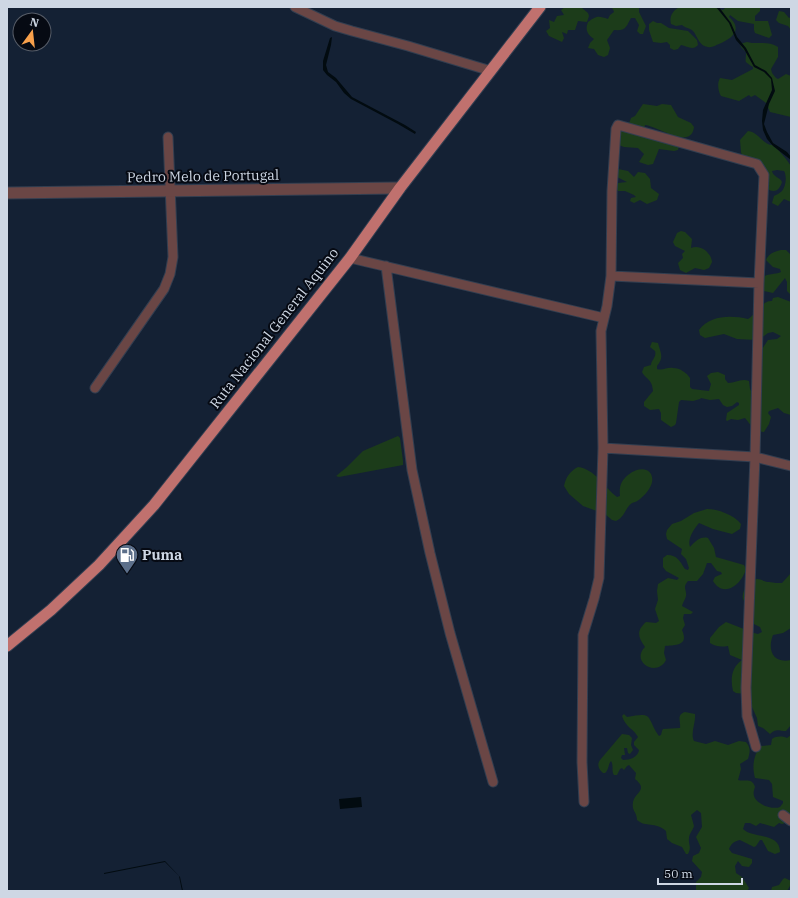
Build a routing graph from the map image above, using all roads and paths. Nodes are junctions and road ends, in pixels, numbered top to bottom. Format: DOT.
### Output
graph roads {
  1 [pos="295,7"];
  2 [pos="540,7"];
  3 [pos="491,71"];
  4 [pos="168,137"];
  5 [pos="400,188"];
  6 [pos="170,191"];
  7 [pos="7,194"];
  8 [pos="350,258"];
  9 [pos="386,266"];
  10 [pos="611,276"];
  11 [pos="759,283"];
  12 [pos="604,318"];
  13 [pos="95,388"];
  14 [pos="603,448"];
  15 [pos="755,457"];
  16 [pos="791,466"];
  17 [pos="8,644"];
  18 [pos="756,748"];
  19 [pos="493,782"];
  20 [pos="584,802"];
  21 [pos="783,815"];
  22 [pos="791,821"];
  1 -- 3 [label="street"];
  2 -- 3 [label="highway, Ruta Nacional General Aquino"];
  3 -- 5 [label="highway, Ruta Nacional General Aquino"];
  4 -- 6 [label="street"];
  5 -- 6 [label="street, Pedro Melo de Portugal"];
  5 -- 8 [label="highway, Ruta Nacional General Aquino"];
  6 -- 7 [label="street, Pedro Melo de Portugal"];
  6 -- 13 [label="street"];
  8 -- 9 [label="street"];
  8 -- 17 [label="highway, Ruta Nacional General Aquino"];
  9 -- 12 [label="street"];
  9 -- 19 [label="street"];
  10 -- 11 [label="street"];
  10 -- 11 [label="street"];
  10 -- 12 [label="street"];
  11 -- 15 [label="street"];
  12 -- 14 [label="street"];
  14 -- 15 [label="street"];
  14 -- 20 [label="street"];
  15 -- 16 [label="street"];
  15 -- 18 [label="street"];
  21 -- 22 [label="street"];
}
